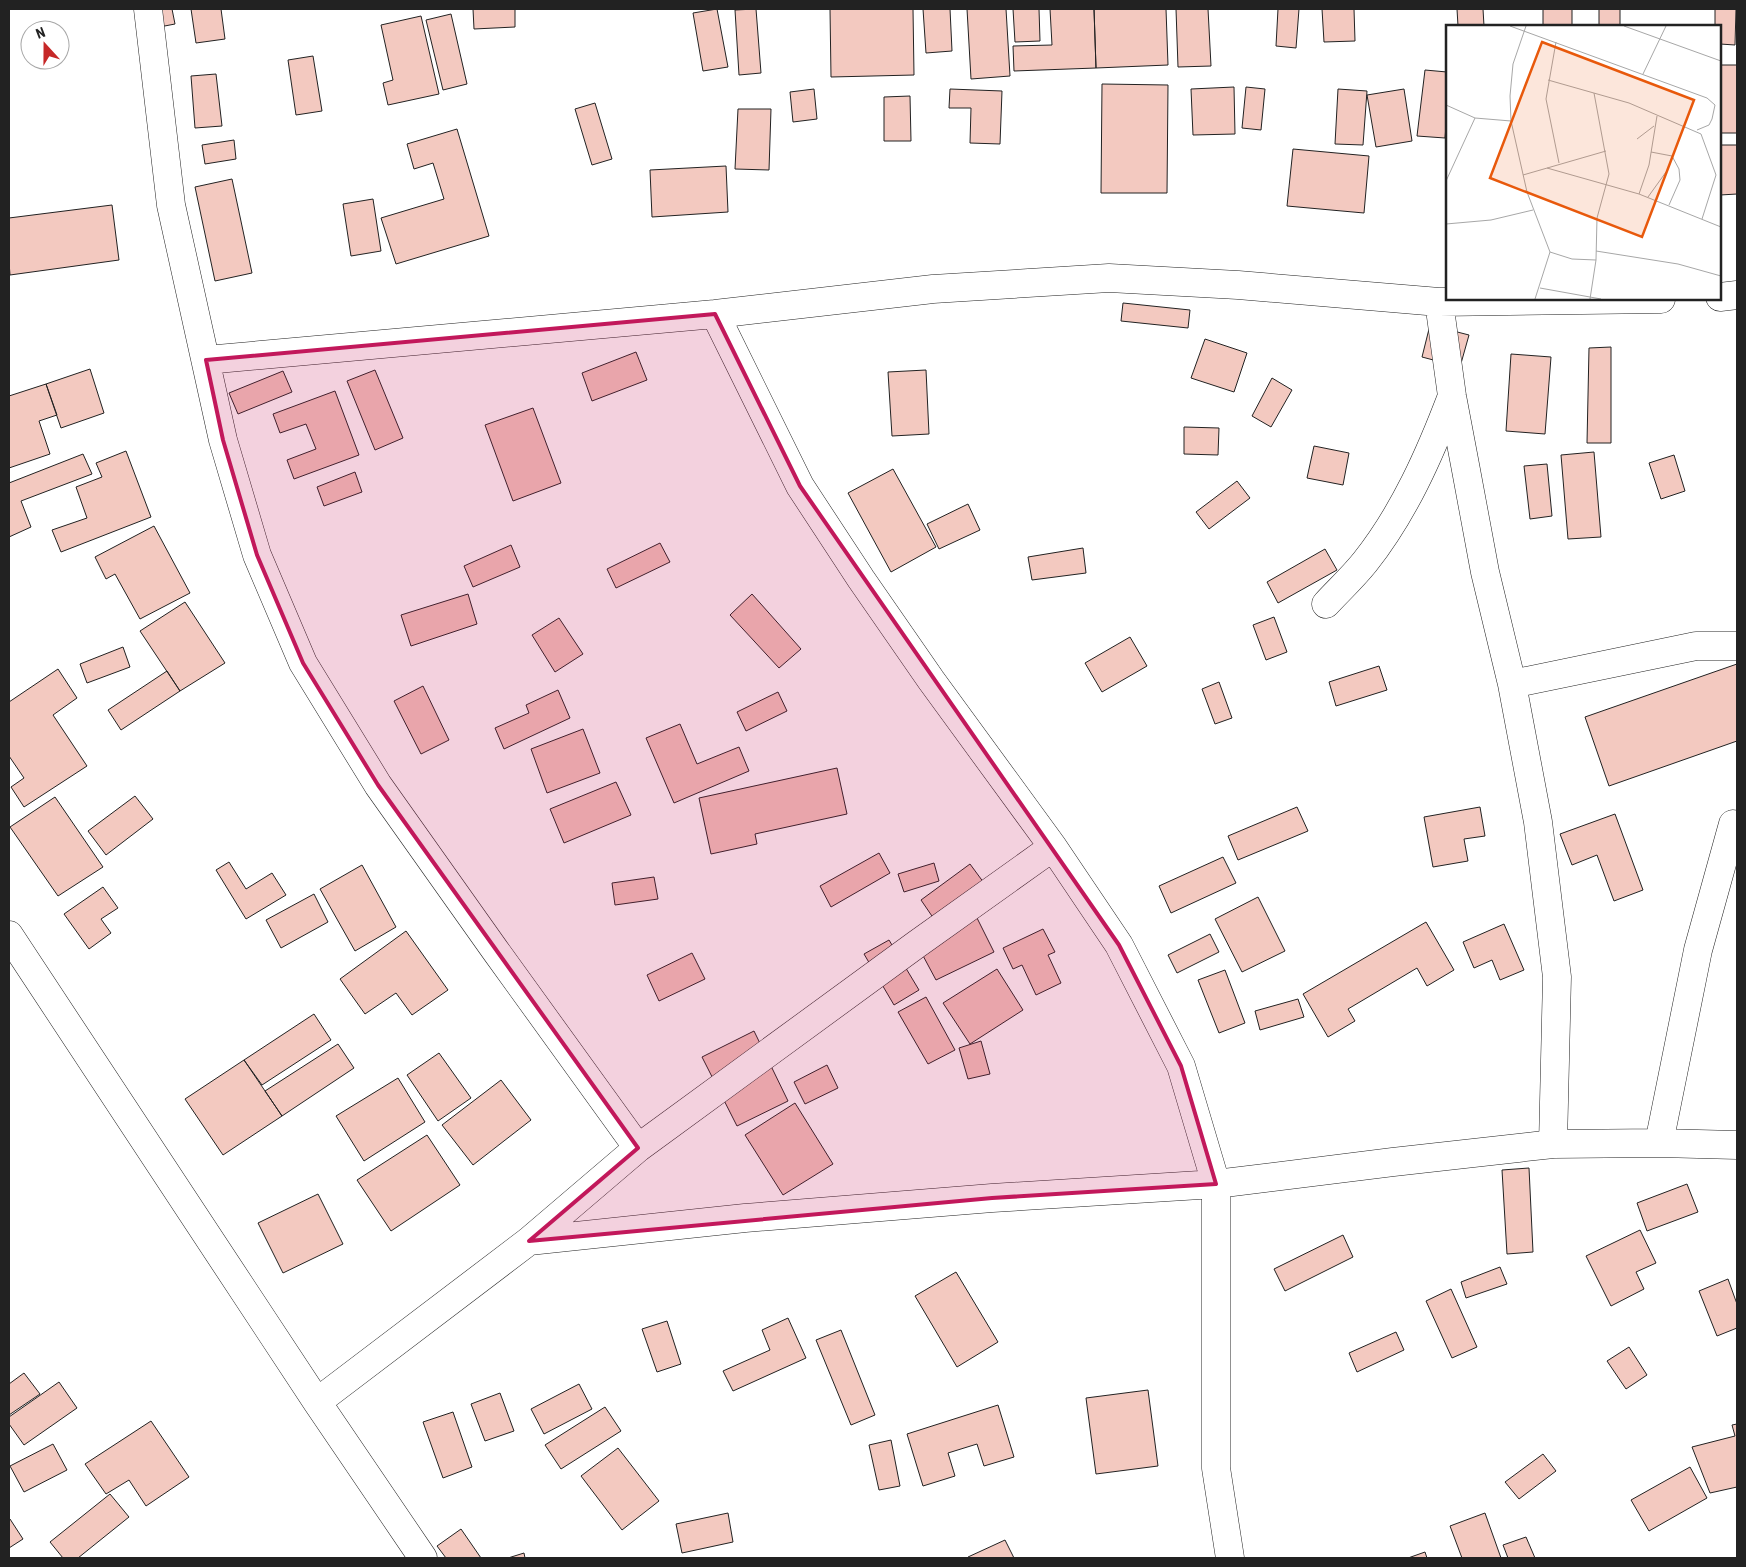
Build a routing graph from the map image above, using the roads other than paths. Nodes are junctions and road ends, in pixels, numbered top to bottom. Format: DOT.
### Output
graph roads {
  1 [pos="148,9"];
  2 [pos="1737,295"];
  3 [pos="1721,297"];
  4 [pos="1587,300"];
  5 [pos="1439,302"];
  6 [pos="715,314"];
  7 [pos="206,360"];
  8 [pos="1452,396"];
  9 [pos="1326,604"];
  10 [pos="1737,646"];
  11 [pos="1512,684"];
  12 [pos="1733,824"];
  13 [pos="1053,847"];
  14 [pos="9,935"];
  15 [pos="1659,1143"];
  16 [pos="1553,1144"];
  17 [pos="1737,1145"];
  18 [pos="638,1148"];
  19 [pos="1216,1184"];
  20 [pos="529,1241"];
  21 [pos="317,1402"];
  22 [pos="424,1558"];
  23 [pos="1230,1558"];
  1 -- 7 [label="street"];
  2 -- 3 [label="street"];
  4 -- 5 [label="street"];
  5 -- 6 [label="street"];
  5 -- 8 [label="street"];
  6 -- 7 [label="street"];
  6 -- 13 [label="street"];
  7 -- 18 [label="street"];
  8 -- 9 [label="street"];
  8 -- 11 [label="street"];
  10 -- 11 [label="street"];
  11 -- 16 [label="street"];
  12 -- 15 [label="street"];
  13 -- 18 [label="street"];
  13 -- 19 [label="street"];
  14 -- 21 [label="street"];
  15 -- 16 [label="street"];
  15 -- 17 [label="street"];
  16 -- 19 [label="street"];
  18 -- 20 [label="street"];
  19 -- 20 [label="street"];
  19 -- 23 [label="street"];
  20 -- 21 [label="street"];
  21 -- 22 [label="street"];
}
